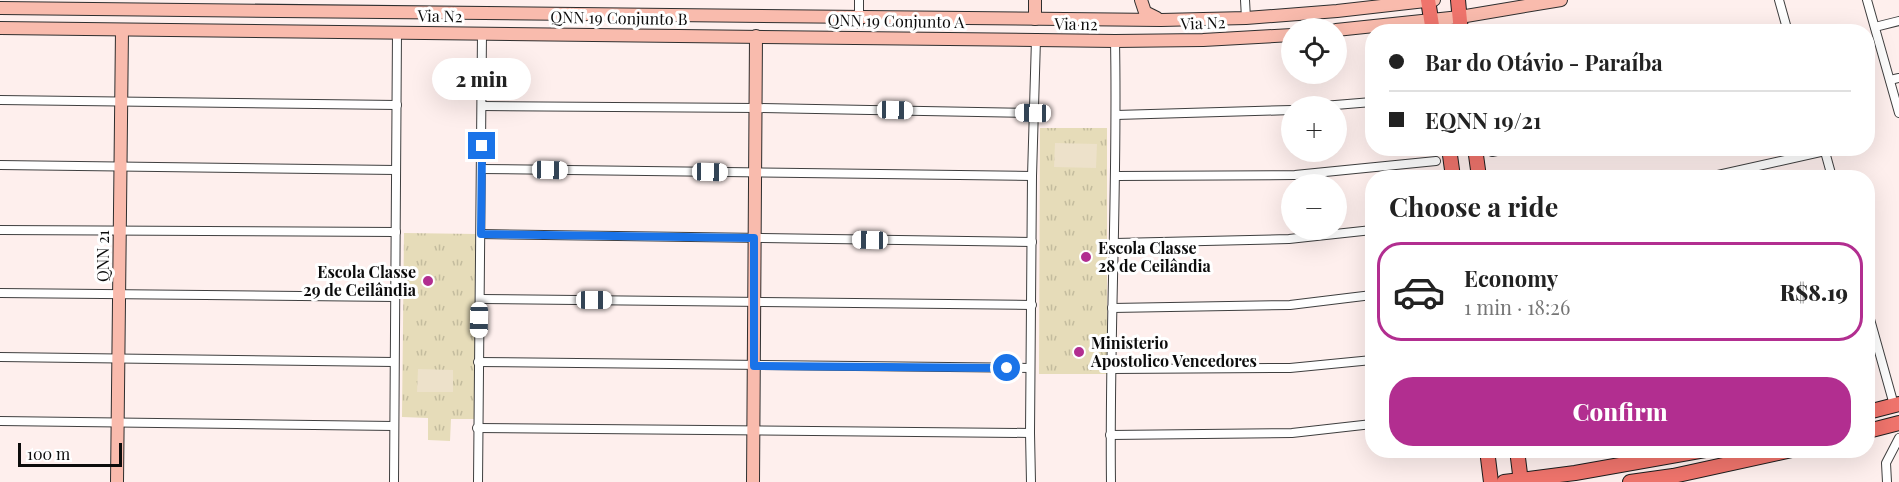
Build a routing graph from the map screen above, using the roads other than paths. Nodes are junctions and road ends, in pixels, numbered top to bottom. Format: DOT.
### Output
graph roads {
  1 [pos="859,0"];
  2 [pos="1035,0"];
  3 [pos="1141,0"];
  4 [pos="1245,0"];
  5 [pos="1430,0"];
  6 [pos="1458,0"];
  7 [pos="1561,0"];
  8 [pos="1779,0"];
  9 [pos="1868,0"];
  10 [pos="123,4"];
  11 [pos="0,10"];
  12 [pos="256,10"];
  13 [pos="1337,11"];
  14 [pos="367,12"];
  15 [pos="570,13"];
  16 [pos="687,15"];
  17 [pos="834,16"];
  18 [pos="1035,18"];
  19 [pos="1230,18"];
  20 [pos="1246,18"];
  21 [pos="859,20"];
  22 [pos="1161,20"];
  23 [pos="1899,21"];
  24 [pos="1432,24"];
  25 [pos="1460,24"];
  26 [pos="1786,24"];
  27 [pos="1874,24"];
  28 [pos="3,27"];
  29 [pos="1875,27"];
  30 [pos="1365,29"];
  31 [pos="122,30"];
  32 [pos="182,30"];
  33 [pos="1347,30"];
  34 [pos="296,31"];
  35 [pos="398,32"];
  36 [pos="488,33"];
  37 [pos="613,34"];
  38 [pos="758,36"];
  39 [pos="1281,36"];
  40 [pos="871,37"];
  41 [pos="1269,37"];
  42 [pos="1036,39"];
  43 [pos="1156,40"];
  44 [pos="1115,41"];
  45 [pos="1895,79"];
  46 [pos="0,100"];
  47 [pos="121,101"];
  48 [pos="1365,103"];
  49 [pos="1347,104"];
  50 [pos="398,105"];
  51 [pos="482,106"];
  52 [pos="757,108"];
  53 [pos="1281,110"];
  54 [pos="1033,113"];
  55 [pos="1899,113"];
  56 [pos="1116,115"];
  57 [pos="1799,156"];
  58 [pos="1436,161"];
  59 [pos="0,165"];
  60 [pos="120,167"];
  61 [pos="482,169"];
  62 [pos="396,170"];
  63 [pos="1740,170"];
  64 [pos="756,173"];
  65 [pos="1116,176"];
  66 [pos="1032,177"];
  67 [pos="0,230"];
  68 [pos="119,231"];
  69 [pos="1365,231"];
  70 [pos="396,232"];
  71 [pos="481,234"];
  72 [pos="754,238"];
  73 [pos="1032,242"];
  74 [pos="1115,243"];
  75 [pos="0,292"];
  76 [pos="119,294"];
  77 [pos="1365,296"];
  78 [pos="394,297"];
  79 [pos="480,299"];
  80 [pos="754,301"];
  81 [pos="1032,305"];
  82 [pos="1112,308"];
  83 [pos="1875,346"];
  84 [pos="0,357"];
  85 [pos="118,358"];
  86 [pos="1365,361"];
  87 [pos="394,362"];
  88 [pos="478,362"];
  89 [pos="754,366"];
  90 [pos="1030,368"];
  91 [pos="1111,369"];
  92 [pos="1897,404"];
  93 [pos="1875,410"];
  94 [pos="0,421"];
  95 [pos="118,422"];
  96 [pos="1899,423"];
  97 [pos="1365,425"];
  98 [pos="394,426"];
  99 [pos="477,428"];
  100 [pos="754,429"];
  101 [pos="1875,429"];
  102 [pos="1030,433"];
  103 [pos="1110,435"];
  104 [pos="1899,438"];
  105 [pos="1488,458"];
  106 [pos="1518,458"];
  107 [pos="1660,458"];
  108 [pos="1731,458"];
  109 [pos="1736,458"];
  110 [pos="1650,479"];
  111 [pos="1521,481"];
  112 [pos="117,482"];
  113 [pos="394,482"];
  114 [pos="478,482"];
  115 [pos="753,482"];
  116 [pos="1031,482"];
  117 [pos="1111,482"];
  118 [pos="1491,482"];
  119 [pos="1504,482"];
  120 [pos="1630,482"];
  121 [pos="1887,482"];
  1 -- 21 [label="street"];
  2 -- 18 [label="main road"];
  3 -- 22 [label="main road"];
  4 -- 20 [label="street"];
  5 -- 13 [label="main road, Via N2"];
  5 -- 24 [label="main road"];
  6 -- 25 [label="main road"];
  7 -- 25 [label="main road"];
  8 -- 26 [label="street"];
  9 -- 27 [label="street"];
  10 -- 11 [label="main road, Via N2"];
  10 -- 12 [label="main road, Via N2"];
  12 -- 14 [label="main road, Via N2"];
  12 -- 32 [label="main road"];
  13 -- 20 [label="main road, Via N2"];
  13 -- 41 [label="main road"];
  14 -- 15 [label="main road, Via N2"];
  14 -- 34 [label="main road"];
  15 -- 16 [label="main road, Via N2"];
  15 -- 36 [label="main road"];
  16 -- 17 [label="main road, Via N2"];
  16 -- 37 [label="main road"];
  17 -- 21 [label="main road, Via N2"];
  17 -- 38 [label="main road"];
  18 -- 21 [label="main road, Via N2"];
  18 -- 22 [label="main road, Via N2"];
  19 -- 20 [label="main road, Via N2"];
  19 -- 22 [label="main road, Via N2"];
  19 -- 43 [label="main road"];
  21 -- 40 [label="main road"];
  23 -- 29 [label="street"];
  28 -- 31 [label="main road"];
  29 -- 45 [label="street"];
  30 -- 33 [label="main road"];
  31 -- 32 [label="main road"];
  31 -- 47 [label="main road, QNN 21"];
  32 -- 34 [label="main road, Via N2"];
  34 -- 35 [label="main road, Via N2"];
  35 -- 36 [label="main road, Via N2"];
  35 -- 50 [label="street"];
  36 -- 37 [label="main road, QNN 19 Conjunto B"];
  36 -- 51 [label="street"];
  37 -- 38 [label="main road, QNN 19 Conjunto B"];
  38 -- 40 [label="main road, QNN 19 Conjunto A"];
  38 -- 52 [label="main road"];
  39 -- 41 [label="main road, Via N2"];
  40 -- 42 [label="main road, QNN 19 Conjunto A"];
  41 -- 43 [label="main road, Via N2"];
  42 -- 44 [label="main road, Via n2"];
  42 -- 54 [label="street"];
  43 -- 44 [label="main road, Via N2"];
  44 -- 56 [label="street"];
  45 -- 55 [label="street"];
  46 -- 47 [label="street"];
  47 -- 50 [label="street"];
  47 -- 60 [label="main road, QNN 21"];
  48 -- 49 [label="street"];
  50 -- 62 [label="street"];
  51 -- 52 [label="street"];
  51 -- 61 [label="street"];
  52 -- 54 [label="street"];
  52 -- 64 [label="main road"];
  53 -- 56 [label="street"];
  54 -- 66 [label="street"];
  56 -- 65 [label="street"];
  57 -- 63 [label="street"];
  58 -- 65 [label="street"];
  59 -- 60 [label="street"];
  60 -- 62 [label="street"];
  60 -- 68 [label="main road, QNN 21"];
  61 -- 64 [label="street"];
  61 -- 71 [label="street"];
  62 -- 70 [label="street"];
  64 -- 66 [label="street"];
  64 -- 72 [label="main road"];
  65 -- 74 [label="street"];
  66 -- 73 [label="street"];
  67 -- 68 [label="street"];
  68 -- 70 [label="street"];
  68 -- 76 [label="main road, QNN 21"];
  69 -- 74 [label="street"];
  70 -- 78 [label="street"];
  71 -- 72 [label="street"];
  71 -- 79 [label="street"];
  72 -- 73 [label="street"];
  72 -- 80 [label="main road"];
  73 -- 81 [label="street"];
  74 -- 82 [label="street"];
  75 -- 76 [label="street"];
  76 -- 78 [label="street"];
  76 -- 85 [label="main road, QNN 21"];
  77 -- 82 [label="street"];
  78 -- 87 [label="street"];
  79 -- 80 [label="street"];
  79 -- 88 [label="street"];
  80 -- 81 [label="street"];
  80 -- 89 [label="main road"];
  81 -- 90 [label="street"];
  82 -- 91 [label="street"];
  83 -- 92 [label="street"];
  84 -- 85 [label="street"];
  85 -- 87 [label="street"];
  85 -- 95 [label="main road, QNN 21"];
  86 -- 91 [label="street"];
  87 -- 98 [label="street"];
  88 -- 89 [label="street"];
  88 -- 99 [label="street"];
  89 -- 90 [label="street"];
  89 -- 100 [label="main road"];
  90 -- 102 [label="street"];
  91 -- 103 [label="street"];
  92 -- 93 [label="main road"];
  94 -- 95 [label="street"];
  95 -- 98 [label="street"];
  95 -- 112 [label="main road, QNN 21"];
  96 -- 101 [label="main road"];
  97 -- 103 [label="street"];
  98 -- 113 [label="street"];
  99 -- 100 [label="street"];
  99 -- 114 [label="street"];
  100 -- 102 [label="street"];
  100 -- 115 [label="main road"];
  102 -- 116 [label="street"];
  103 -- 117 [label="street"];
  104 -- 121 [label="street"];
  105 -- 118 [label="main road"];
  106 -- 111 [label="main road"];
  107 -- 111 [label="main road"];
  108 -- 110 [label="main road"];
  109 -- 110 [label="main road"];
  110 -- 120 [label="main road"];
  111 -- 119 [label="main road"];
}
